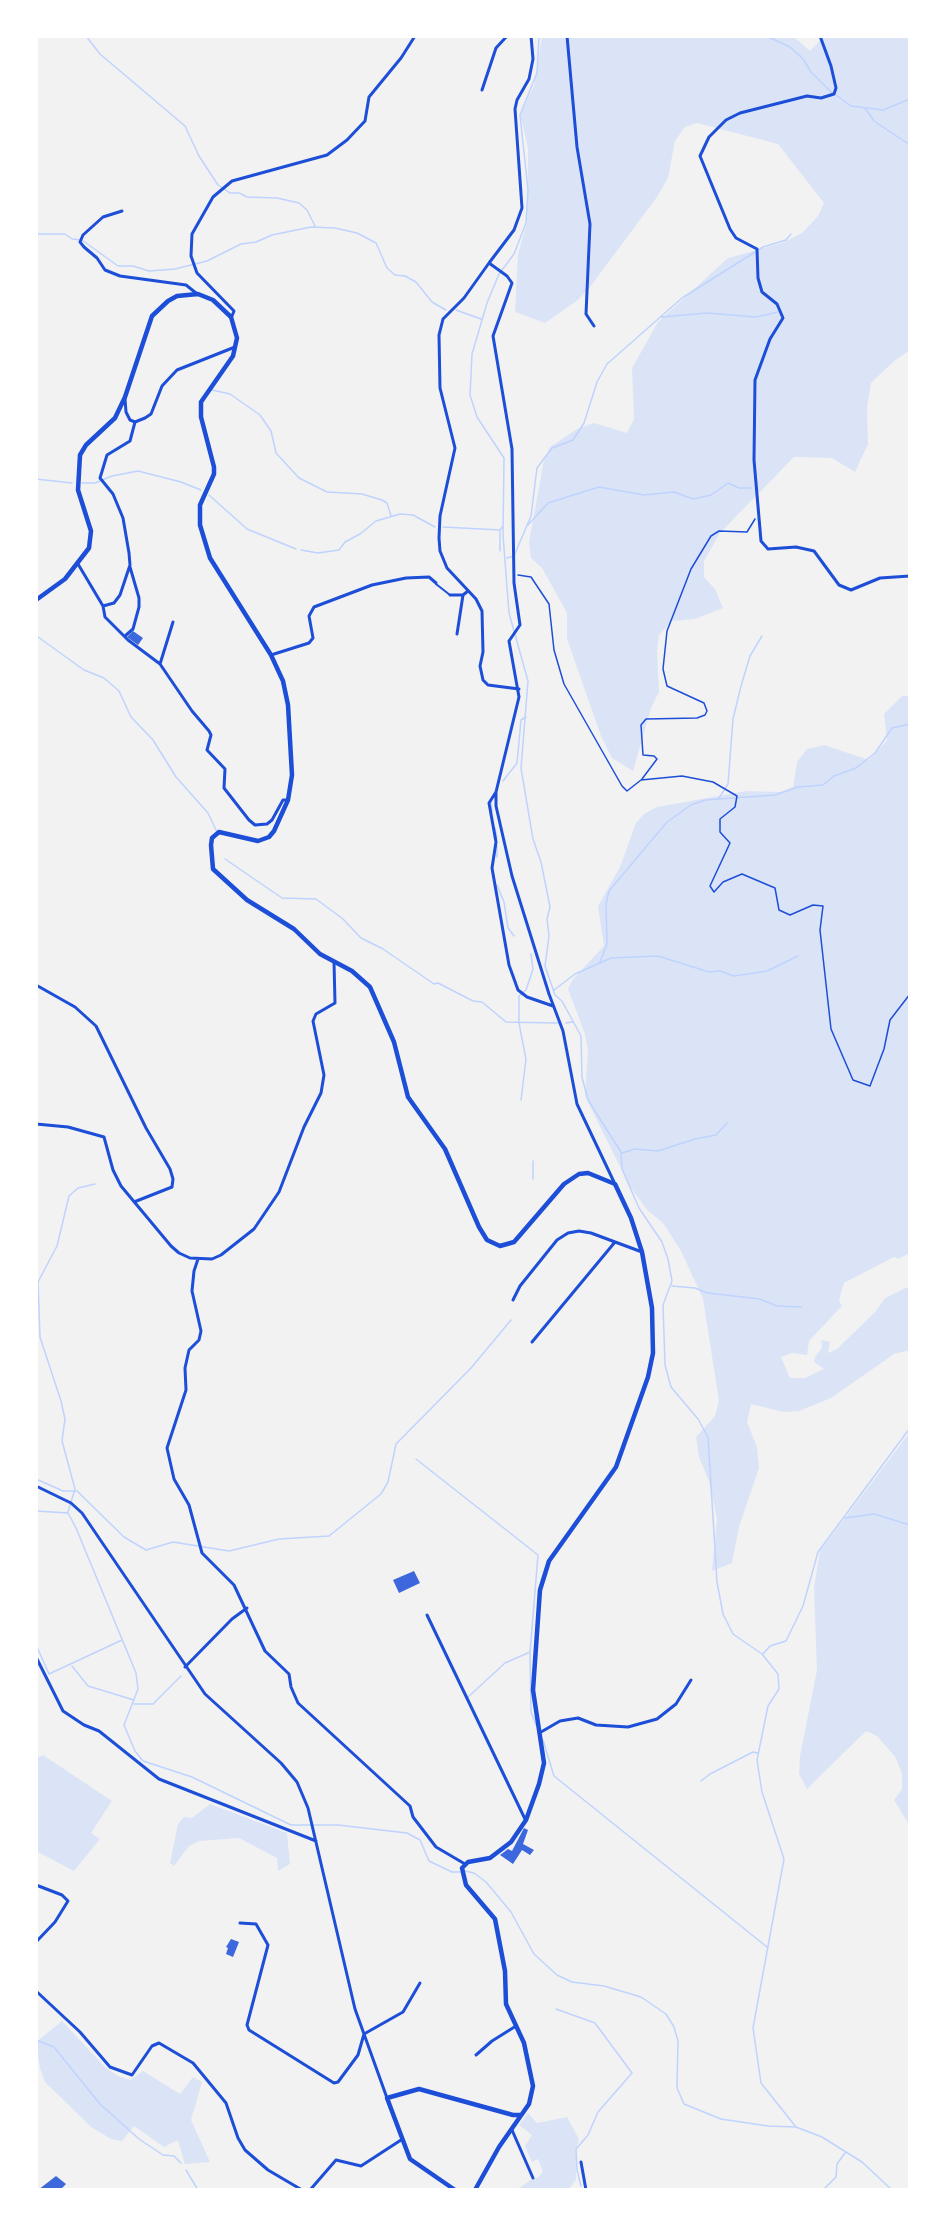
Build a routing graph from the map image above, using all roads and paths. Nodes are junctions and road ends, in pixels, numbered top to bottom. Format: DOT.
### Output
graph roads {
  1 [pos="415,36"];
  2 [pos="507,36"];
  3 [pos="531,36"];
  4 [pos="567,36"];
  5 [pos="820,36"];
  6 [pos="482,90"];
  7 [pos="122,212"];
  8 [pos="489,263"];
  9 [pos="198,294"];
  10 [pos="231,318"];
  11 [pos="594,326"];
  12 [pos="235,347"];
  13 [pos="125,397"];
  14 [pos="135,422"];
  15 [pos="757,506"];
  16 [pos="78,564"];
  17 [pos="130,565"];
  18 [pos="514,575"];
  19 [pos="910,576"];
  20 [pos="436,583"];
  21 [pos="468,591"];
  22 [pos="450,595"];
  23 [pos="463,595"];
  24 [pos="36,600"];
  25 [pos="103,606"];
  26 [pos="173,622"];
  27 [pos="457,634"];
  28 [pos="125,636"];
  29 [pos="271,655"];
  30 [pos="160,664"];
  31 [pos="519,689"];
  32 [pos="641,780"];
  33 [pos="496,792"];
  34 [pos="288,800"];
  35 [pos="334,961"];
  36 [pos="36,985"];
  37 [pos="910,994"];
  38 [pos="553,1006"];
  39 [pos="36,1124"];
  40 [pos="615,1184"];
  41 [pos="134,1202"];
  42 [pos="615,1242"];
  43 [pos="642,1252"];
  44 [pos="198,1259"];
  45 [pos="513,1300"];
  46 [pos="532,1342"];
  47 [pos="36,1486"];
  48 [pos="247,1608"];
  49 [pos="427,1615"];
  50 [pos="36,1657"];
  51 [pos="185,1668"];
  52 [pos="691,1680"];
  53 [pos="541,1732"];
  54 [pos="526,1820"];
  55 [pos="316,1841"];
  56 [pos="465,1864"];
  57 [pos="36,1885"];
  58 [pos="240,1923"];
  59 [pos="36,1942"];
  60 [pos="420,1983"];
  61 [pos="36,1991"];
  62 [pos="516,2026"];
  63 [pos="364,2034"];
  64 [pos="476,2055"];
  65 [pos="387,2098"];
  66 [pos="513,2115"];
  67 [pos="521,2115"];
  68 [pos="515,2124"];
  69 [pos="511,2129"];
  70 [pos="400,2140"];
  71 [pos="581,2162"];
  72 [pos="533,2178"];
  73 [pos="302,2190"];
  74 [pos="310,2190"];
  75 [pos="455,2190"];
  76 [pos="475,2190"];
  77 [pos="586,2190"];
  1 -- 10 [label="street"];
  2 -- 6 [label="street"];
  3 -- 8 [label="street"];
  4 -- 11 [label="street"];
  5 -- 15 [label="street"];
  7 -- 9 [label="street"];
  8 -- 18 [label="street"];
  8 -- 21 [label="street"];
  9 -- 10 [label="main road"];
  9 -- 13 [label="main road"];
  10 -- 12 [label="main road"];
  12 -- 14 [label="street"];
  12 -- 29 [label="main road"];
  13 -- 14 [label="street"];
  13 -- 16 [label="main road"];
  14 -- 17 [label="street"];
  15 -- 19 [label="street"];
  15 -- 32 [label="path"];
  16 -- 24 [label="main road"];
  16 -- 25 [label="street"];
  17 -- 25 [label="street"];
  17 -- 28 [label="street"];
  18 -- 31 [label="street"];
  18 -- 32 [label="path"];
  20 -- 22 [label="street"];
  20 -- 29 [label="street"];
  21 -- 23 [label="street"];
  21 -- 31 [label="street"];
  22 -- 23 [label="street"];
  23 -- 27 [label="street"];
  25 -- 28 [label="street"];
  26 -- 30 [label="street"];
  28 -- 30 [label="street"];
  29 -- 34 [label="main road"];
  30 -- 34 [label="street"];
  31 -- 33 [label="street"];
  32 -- 37 [label="path"];
  33 -- 38 [label="street"];
  33 -- 38 [label="street"];
  34 -- 35 [label="main road"];
  35 -- 40 [label="main road"];
  35 -- 44 [label="street"];
  36 -- 41 [label="street"];
  38 -- 40 [label="street"];
  39 -- 41 [label="street"];
  40 -- 43 [label="main road"];
  41 -- 44 [label="street"];
  42 -- 43 [label="street"];
  42 -- 45 [label="street"];
  42 -- 46 [label="street"];
  43 -- 53 [label="main road"];
  44 -- 48 [label="street"];
  47 -- 51 [label="street"];
  48 -- 51 [label="street"];
  48 -- 56 [label="street"];
  49 -- 54 [label="street"];
  50 -- 55 [label="street"];
  51 -- 55 [label="street"];
  52 -- 53 [label="street"];
  53 -- 54 [label="main road"];
  54 -- 56 [label="main road"];
  55 -- 63 [label="street"];
  56 -- 62 [label="main road"];
  57 -- 59 [label="street"];
  58 -- 63 [label="street"];
  60 -- 63 [label="street"];
  61 -- 73 [label="street"];
  62 -- 64 [label="street"];
  62 -- 67 [label="main road"];
  63 -- 65 [label="street"];
  65 -- 66 [label="main road"];
  65 -- 70 [label="main road"];
  66 -- 67 [label="main road"];
  66 -- 68 [label="main road"];
  67 -- 68 [label="main road"];
  68 -- 69 [label="main road"];
  69 -- 72 [label="street"];
  69 -- 76 [label="main road"];
  70 -- 74 [label="street"];
  70 -- 75 [label="main road"];
  71 -- 77 [label="street"];
}
